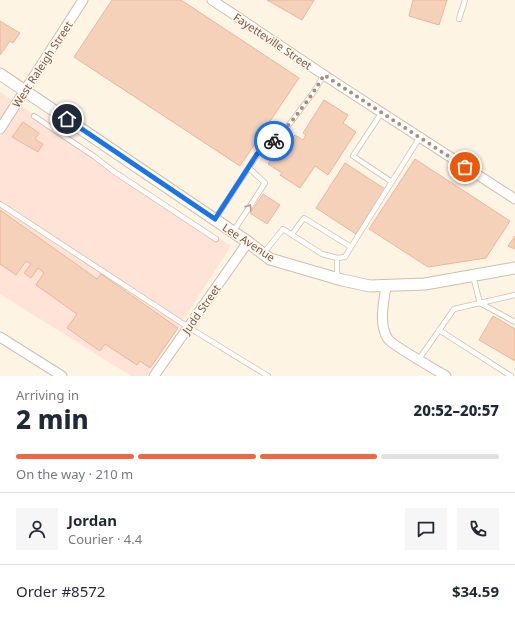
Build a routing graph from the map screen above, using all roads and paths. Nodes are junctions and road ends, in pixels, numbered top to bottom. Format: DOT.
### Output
graph roads {
  1 [pos="83,0"];
  2 [pos="212,0"];
  3 [pos="465,0"];
  4 [pos="459,18"];
  5 [pos="0,74"];
  6 [pos="324,75"];
  7 [pos="25,90"];
  8 [pos="382,112"];
  9 [pos="34,116"];
  10 [pos="0,129"];
  11 [pos="420,137"];
  12 [pos="249,168"];
  13 [pos="392,182"];
  14 [pos="515,198"];
  15 [pos="0,204"];
  16 [pos="215,219"];
  17 [pos="232,232"];
  18 [pos="292,234"];
  19 [pos="216,238"];
  20 [pos="248,242"];
  21 [pos="351,247"];
  22 [pos="263,254"];
  23 [pos="337,258"];
  24 [pos="515,268"];
  25 [pos="473,276"];
  26 [pos="337,279"];
  27 [pos="386,286"];
  28 [pos="515,295"];
  29 [pos="480,303"];
  30 [pos="515,322"];
  31 [pos="188,327"];
  32 [pos="439,330"];
  33 [pos="0,337"];
  34 [pos="419,359"];
  35 [pos="62,376"];
  36 [pos="154,376"];
  37 [pos="268,376"];
  38 [pos="446,376"];
  39 [pos="511,376"];
  1 -- 7 [label="street, West Raleigh Street"];
  2 -- 6 [label="street, Fayetteville Street"];
  3 -- 4 [label="lane"];
  5 -- 7 [label="street, Lee Avenue"];
  6 -- 8 [label="street, Fayetteville Street"];
  6 -- 12 [label="lane"];
  7 -- 10 [label="street, West Raleigh Street"];
  7 -- 16 [label="street, Lee Avenue"];
  8 -- 11 [label="street, Fayetteville Street"];
  8 -- 13 [label="lane"];
  9 -- 19 [label="lane"];
  11 -- 13 [label="lane"];
  11 -- 14 [label="street, Fayetteville Street"];
  12 -- 16 [label="lane"];
  17 -- 12 [label="lane, one-way"];
  13 -- 21 [label="lane"];
  15 -- 31 [label="lane"];
  16 -- 17 [label="street, Lee Avenue"];
  17 -- 20 [label="street, Lee Avenue"];
  18 -- 21 [label="lane"];
  18 -- 22 [label="lane"];
  18 -- 23 [label="lane"];
  20 -- 22 [label="street, Lee Avenue"];
  20 -- 31 [label="street, Judd Street"];
  21 -- 23 [label="lane"];
  22 -- 26 [label="street, Lee Avenue"];
  23 -- 26 [label="lane"];
  24 -- 25 [label="street, Lee Avenue"];
  25 -- 27 [label="street, Lee Avenue"];
  25 -- 29 [label="lane"];
  26 -- 27 [label="street, Lee Avenue"];
  27 -- 34 [label="street"];
  28 -- 29 [label="lane"];
  29 -- 30 [label="lane"];
  29 -- 32 [label="lane"];
  31 -- 36 [label="street, Judd Street"];
  31 -- 37 [label="lane"];
  32 -- 34 [label="lane"];
  32 -- 39 [label="lane"];
  33 -- 35 [label="street"];
  34 -- 38 [label="street"];
}
